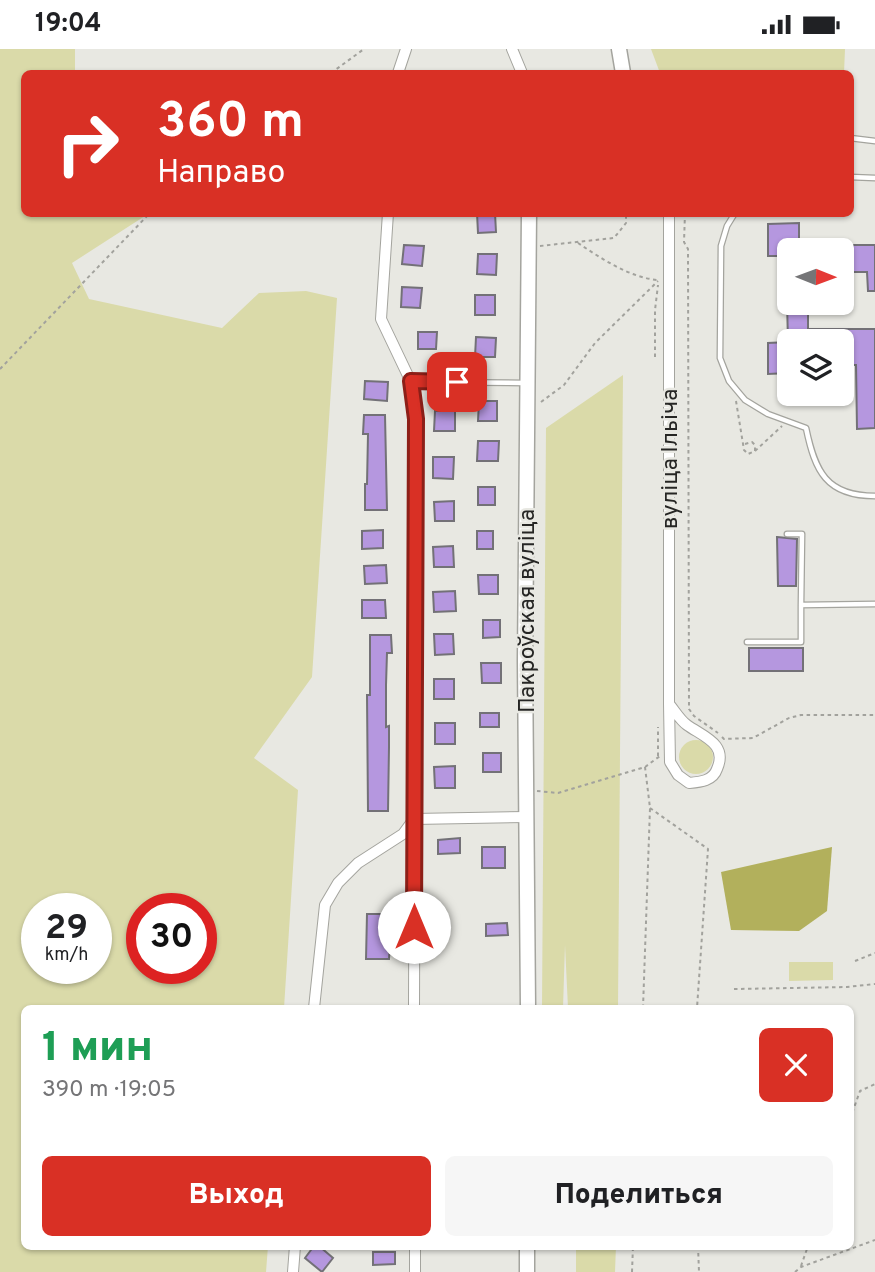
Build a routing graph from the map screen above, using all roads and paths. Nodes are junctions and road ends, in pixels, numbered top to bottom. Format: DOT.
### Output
graph roads {
  1 [pos="364,49"];
  2 [pos="406,49"];
  3 [pos="512,49"];
  4 [pos="619,49"];
  5 [pos="335,70"];
  6 [pos="399,70"];
  7 [pos="521,70"];
  8 [pos="622,70"];
  9 [pos="854,138"];
  10 [pos="875,141"];
  11 [pos="854,177"];
  12 [pos="875,178"];
  13 [pos="146,217"];
  14 [pos="387,217"];
  15 [pos="529,217"];
  16 [pos="626,217"];
  17 [pos="669,217"];
  18 [pos="685,217"];
  19 [pos="733,217"];
  20 [pos="576,242"];
  21 [pos="528,248"];
  22 [pos="659,281"];
  23 [pos="655,357"];
  24 [pos="0,369"];
  25 [pos="411,381"];
  26 [pos="526,383"];
  27 [pos="735,389"];
  28 [pos="526,402"];
  29 [pos="788,421"];
  30 [pos="745,444"];
  31 [pos="755,450"];
  32 [pos="875,496"];
  33 [pos="787,534"];
  34 [pos="875,604"];
  35 [pos="802,605"];
  36 [pos="747,642"];
  37 [pos="669,704"];
  38 [pos="875,715"];
  39 [pos="694,716"];
  40 [pos="724,739"];
  41 [pos="670,750"];
  42 [pos="645,767"];
  43 [pos="526,790"];
  44 [pos="650,809"];
  45 [pos="527,817"];
  46 [pos="414,819"];
  47 [pos="875,953"];
  48 [pos="855,961"];
  49 [pos="847,981"];
  50 [pos="807,982"];
  51 [pos="875,984"];
  52 [pos="847,987"];
  53 [pos="808,988"];
  54 [pos="734,989"];
  55 [pos="314,1005"];
  56 [pos="414,1005"];
  57 [pos="528,1005"];
  58 [pos="643,1005"];
  59 [pos="697,1005"];
  60 [pos="875,1084"];
  61 [pos="854,1108"];
  62 [pos="875,1240"];
  63 [pos="854,1248"];
  64 [pos="295,1250"];
  65 [pos="415,1250"];
  66 [pos="527,1250"];
  67 [pos="633,1250"];
  68 [pos="698,1250"];
  69 [pos="807,1250"];
  70 [pos="849,1250"];
  71 [pos="801,1268"];
  72 [pos="293,1272"];
  73 [pos="415,1272"];
  74 [pos="527,1272"];
  75 [pos="632,1272"];
  76 [pos="699,1272"];
  77 [pos="794,1272"];
  1 -- 5 [label="path"];
  2 -- 6 [label="street"];
  3 -- 7 [label="street"];
  4 -- 8 [label="street"];
  9 -- 10 [label="lane"];
  11 -- 12 [label="lane"];
  13 -- 24 [label="path"];
  14 -- 25 [label="street"];
  15 -- 21 [label="street, Пакроўская вуліца"];
  16 -- 20 [label="path"];
  17 -- 37 [label="street, вуліца Ільіча"];
  18 -- 39 [label="path"];
  19 -- 27 [label="lane"];
  20 -- 21 [label="path"];
  20 -- 22 [label="path"];
  21 -- 26 [label="street, Пакроўская вуліца"];
  22 -- 23 [label="path"];
  22 -- 28 [label="path"];
  25 -- 26 [label="lane"];
  25 -- 46 [label="street"];
  26 -- 28 [label="street, Пакроўская вуліца"];
  27 -- 29 [label="lane"];
  27 -- 30 [label="path"];
  28 -- 43 [label="street, Пакроўская вуліца"];
  29 -- 31 [label="path"];
  29 -- 32 [label="lane"];
  30 -- 31 [label="path"];
  30 -- 31 [label="path"];
  33 -- 35 [label="lane"];
  34 -- 35 [label="lane"];
  35 -- 36 [label="lane"];
  37 -- 41 [label="street, вуліца Ільіча"];
  37 -- 41 [label="street, вуліца Ільіча"];
  38 -- 40 [label="path"];
  41 -- 42 [label="path"];
  42 -- 43 [label="path"];
  42 -- 44 [label="path"];
  43 -- 45 [label="street, Пакроўская вуліца"];
  44 -- 58 [label="path"];
  44 -- 59 [label="path"];
  45 -- 46 [label="street"];
  45 -- 57 [label="street, Пакроўская вуліца"];
  46 -- 55 [label="street"];
  46 -- 56 [label="street"];
  47 -- 48 [label="path"];
  49 -- 52 [label="path"];
  50 -- 53 [label="path"];
  51 -- 52 [label="path"];
  52 -- 53 [label="path"];
  53 -- 54 [label="path"];
  60 -- 61 [label="path"];
  62 -- 63 [label="path"];
  64 -- 72 [label="street"];
  65 -- 73 [label="street"];
  66 -- 74 [label="street"];
  67 -- 75 [label="path"];
  68 -- 76 [label="path"];
  69 -- 71 [label="path"];
  70 -- 71 [label="path"];
  71 -- 77 [label="path"];
}
